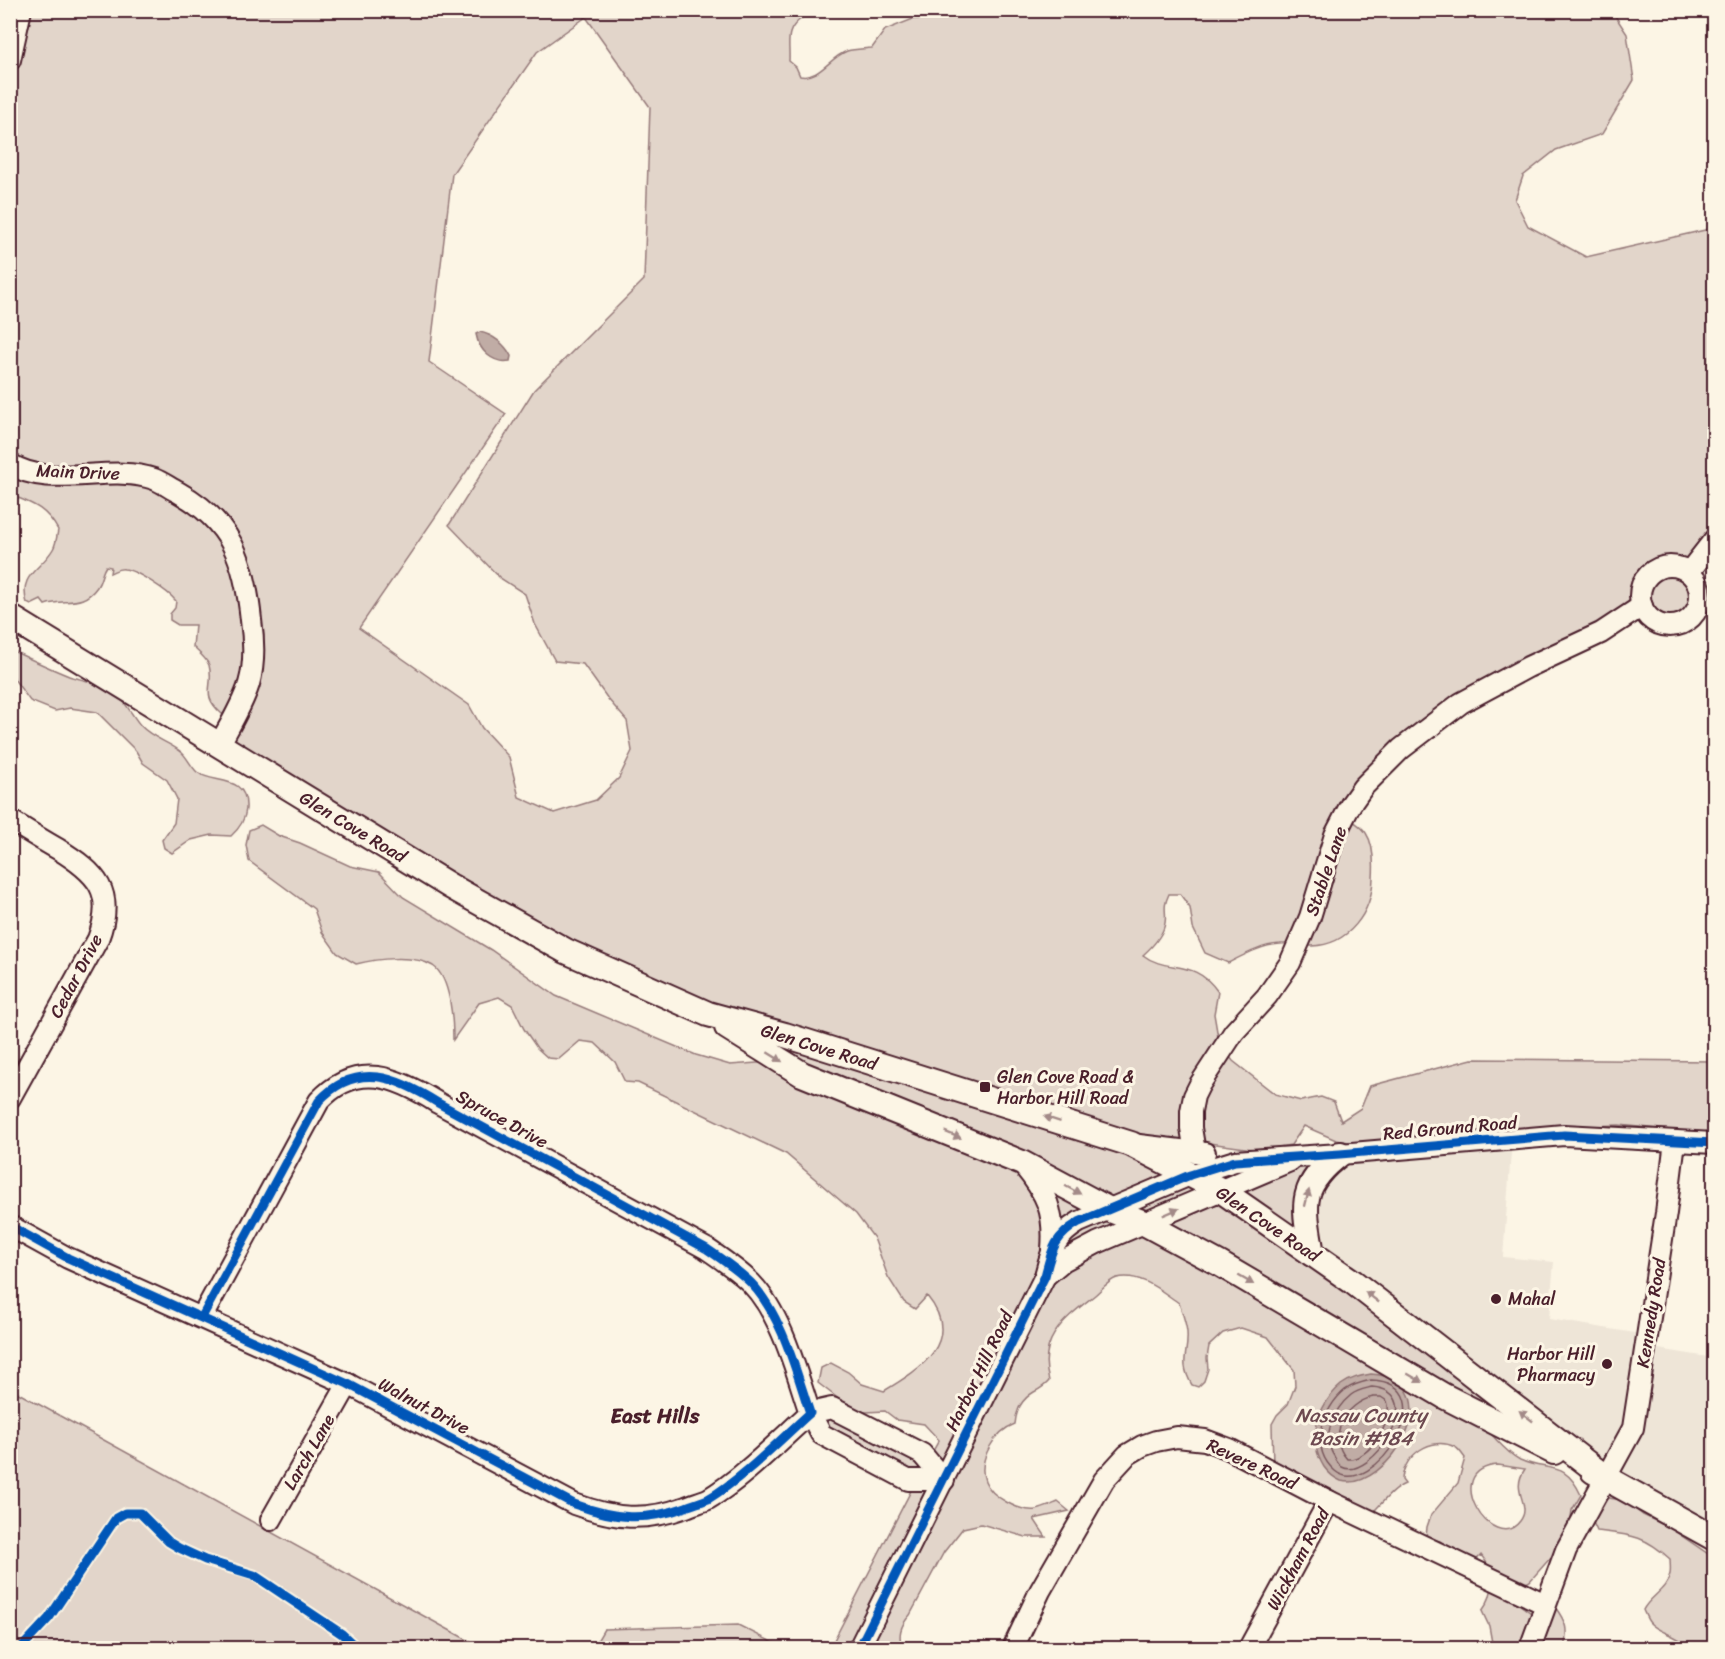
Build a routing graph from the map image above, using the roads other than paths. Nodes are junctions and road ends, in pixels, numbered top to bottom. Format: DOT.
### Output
graph roads {
  1 [pos="21,10"];
  2 [pos="10,60"];
  3 [pos="10,464"];
  4 [pos="1714,540"];
  5 [pos="1689,572"];
  6 [pos="1642,606"];
  7 [pos="10,617"];
  8 [pos="219,745"];
  9 [pos="10,820"];
  10 [pos="708,1014"];
  11 [pos="10,1098"];
  12 [pos="1675,1141"];
  13 [pos="1714,1143"];
  14 [pos="1340,1154"];
  15 [pos="1304,1156"];
  16 [pos="1022,1163"];
  17 [pos="1193,1163"];
  18 [pos="1222,1191"];
  19 [pos="1108,1209"];
  20 [pos="1144,1223"];
  21 [pos="10,1226"];
  22 [pos="1052,1249"];
  23 [pos="1312,1254"];
  24 [pos="1045,1276"];
  25 [pos="202,1317"];
  26 [pos="348,1384"];
  27 [pos="810,1413"];
  28 [pos="1606,1478"];
  29 [pos="944,1480"];
  30 [pos="1329,1501"];
  31 [pos="271,1520"];
  32 [pos="1714,1538"];
  33 [pos="1545,1604"];
  34 [pos="859,1648"];
  35 [pos="1013,1648"];
  36 [pos="1249,1648"];
  37 [pos="1530,1648"];
  1 -- 2 [label="street"];
  3 -- 8 [label="street, Main Drive"];
  4 -- 5 [label="street"];
  5 -- 6 [label="street"];
  5 -- 6 [label="street"];
  6 -- 17 [label="street, Stable Lane"];
  7 -- 8 [label="main road, Glen Cove Road"];
  8 -- 10 [label="main road, Glen Cove Road"];
  9 -- 11 [label="street, Cedar Drive"];
  10 -- 16 [label="main road, Glen Cove Road, one-way"];
  17 -- 10 [label="main road, Glen Cove Road, one-way"];
  12 -- 13 [label="street, Red Ground Road"];
  12 -- 14 [label="street, Red Ground Road"];
  12 -- 28 [label="street, Kennedy Road"];
  14 -- 15 [label="street, Red Ground Road"];
  23 -- 14 [label="main road, one-way"];
  15 -- 17 [label="street, Red Ground Road"];
  15 -- 18 [label="street, Red Ground Road"];
  16 -- 19 [label="main road, Glen Cove Road, one-way"];
  16 -- 22 [label="street"];
  17 -- 18 [label="main road, Glen Cove Road"];
  17 -- 19 [label="street, Harbor Hill Road"];
  20 -- 18 [label="street, Harbor Hill Road, one-way"];
  18 -- 23 [label="main road, Glen Cove Road"];
  19 -- 20 [label="main road, Glen Cove Road"];
  19 -- 22 [label="street, Harbor Hill Road"];
  20 -- 24 [label="street, Harbor Hill Road"];
  20 -- 28 [label="main road, Glen Cove Road, one-way"];
  21 -- 25 [label="street, Walnut Drive"];
  22 -- 24 [label="street, Harbor Hill Road"];
  28 -- 23 [label="main road, Glen Cove Road, one-way"];
  24 -- 29 [label="street, Harbor Hill Road"];
  25 -- 26 [label="street, Walnut Drive"];
  25 -- 27 [label="street, Spruce Drive"];
  26 -- 27 [label="street, Walnut Drive"];
  26 -- 31 [label="street, Larch Lane"];
  27 -- 29 [label="street"];
  27 -- 29 [label="street, Spruce Drive"];
  28 -- 32 [label="main road, Glen Cove Road"];
  28 -- 33 [label="street, Kennedy Road"];
  29 -- 34 [label="street, Harbor Hill Road"];
  30 -- 33 [label="street, Revere Road"];
  30 -- 35 [label="street, Revere Road"];
  30 -- 36 [label="street, Wickham Road"];
  33 -- 37 [label="street, Kennedy Road"];
}
